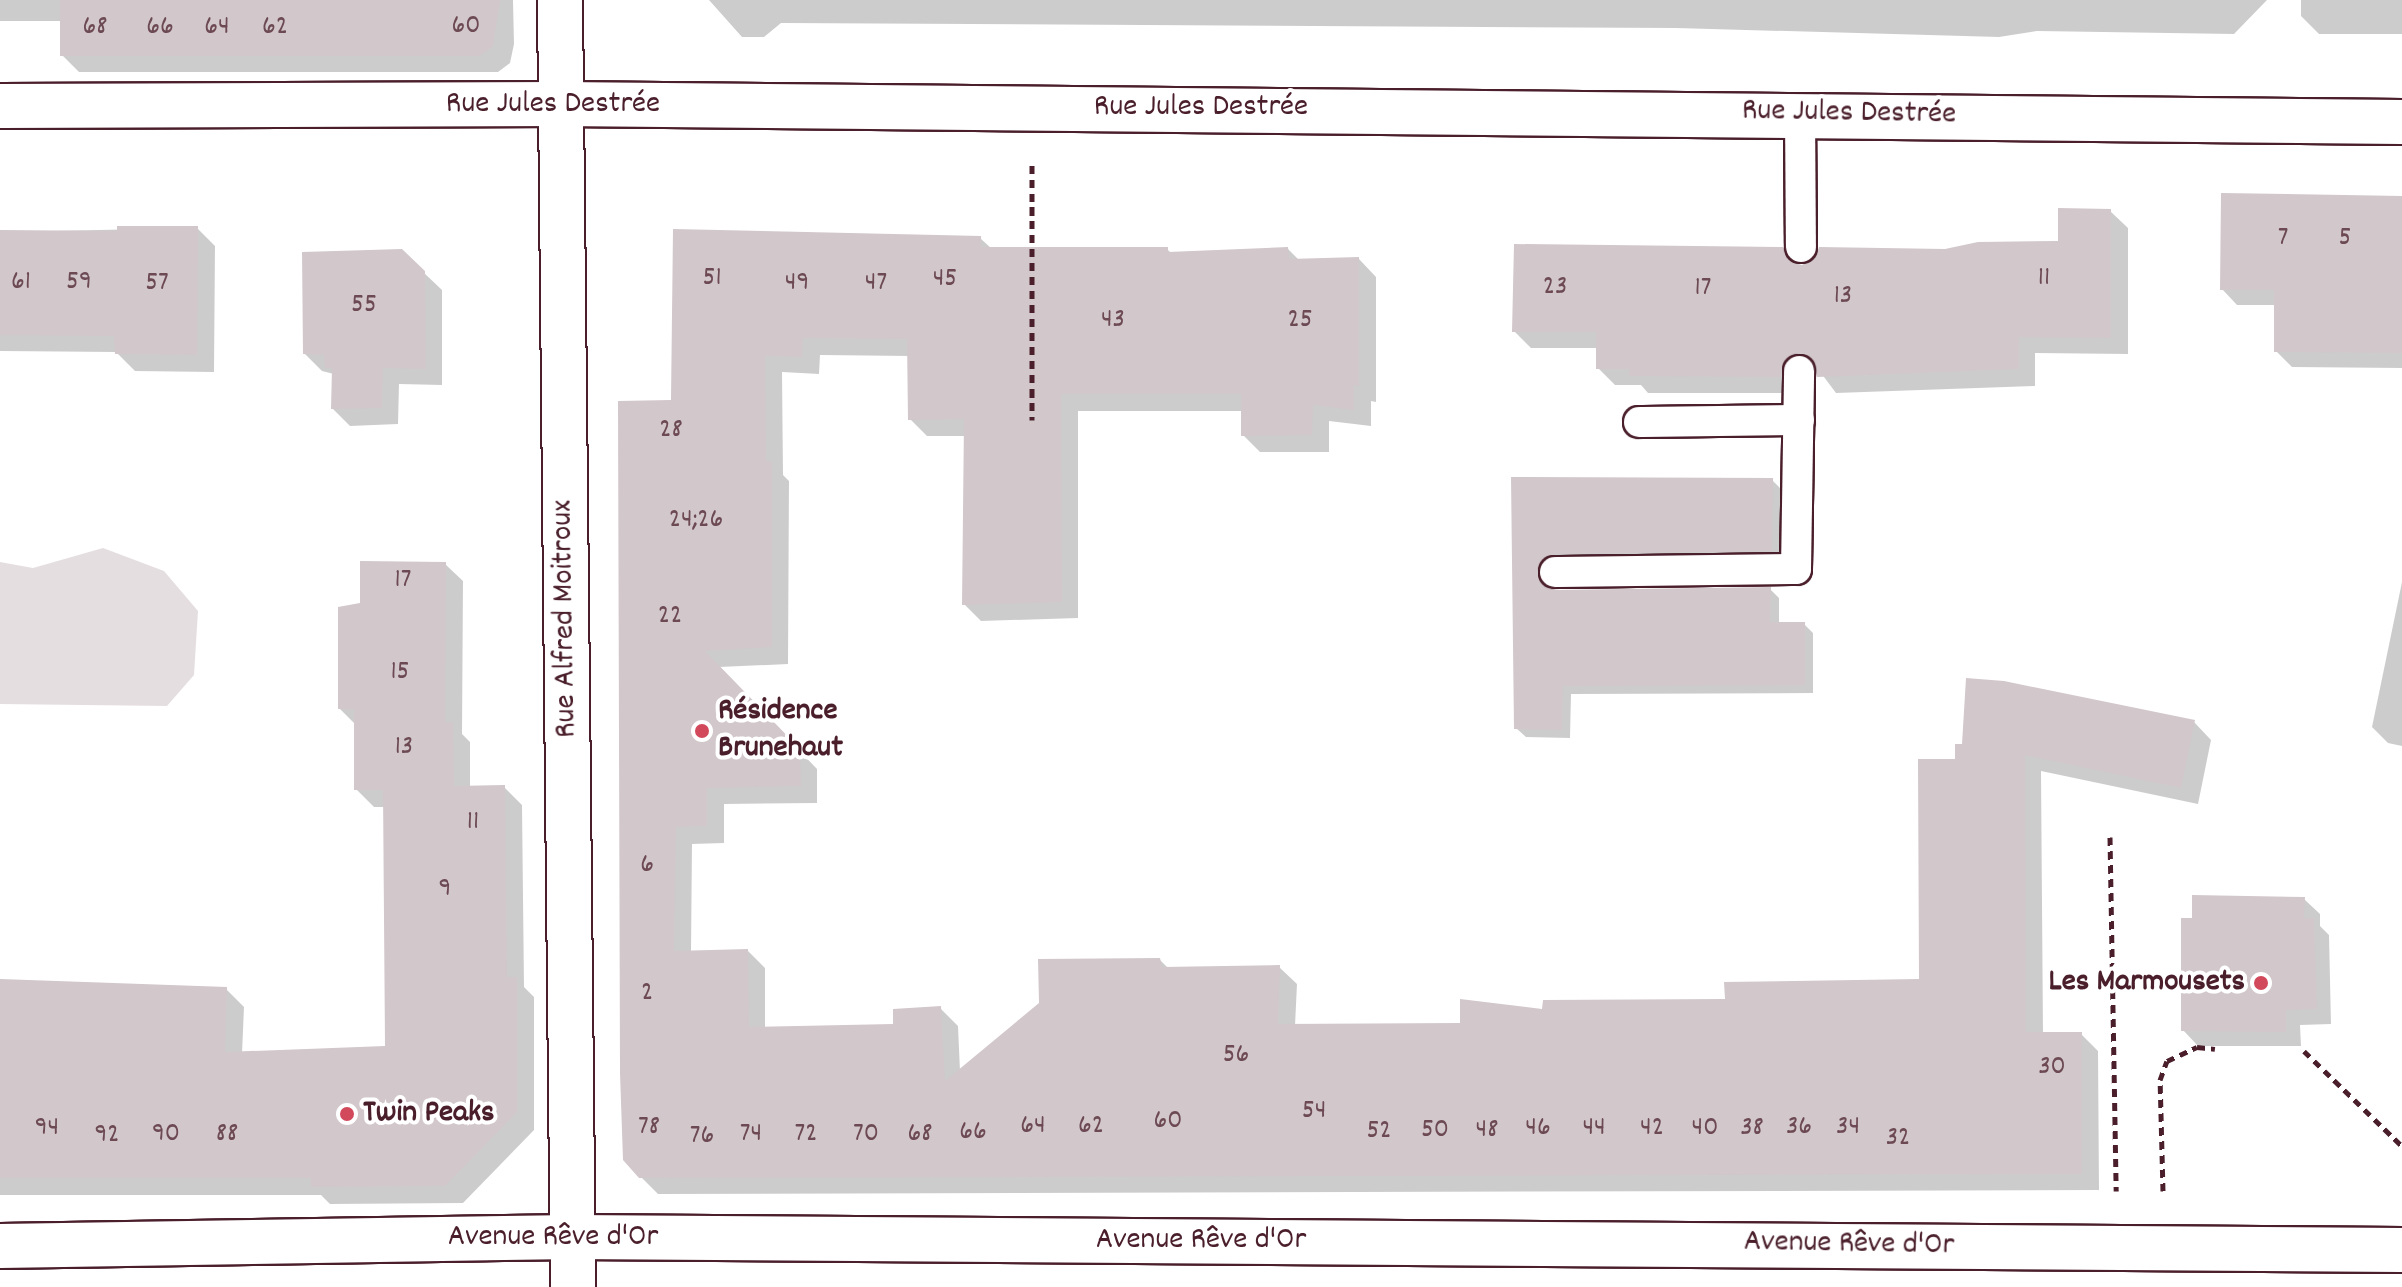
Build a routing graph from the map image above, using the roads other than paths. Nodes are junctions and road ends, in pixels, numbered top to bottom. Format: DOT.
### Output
graph roads {
  1 [pos="560,0"];
  2 [pos="561,104"];
  3 [pos="0,106"];
  4 [pos="1800,112"];
  5 [pos="2402,122"];
  6 [pos="1801,247"];
  7 [pos="1799,371"];
  8 [pos="1799,420"];
  9 [pos="1639,422"];
  10 [pos="1555,572"];
  11 [pos="573,1237"];
  12 [pos="0,1246"];
  13 [pos="2402,1250"];
  14 [pos="573,1287"];
  1 -- 2 [label="street, Rue Alfred Moitroux"];
  2 -- 3 [label="street, Rue Jules Destrée"];
  2 -- 4 [label="street, Rue Jules Destrée"];
  2 -- 11 [label="street, Rue Alfred Moitroux"];
  4 -- 5 [label="street, Rue Jules Destrée"];
  4 -- 6 [label="lane"];
  7 -- 8 [label="lane"];
  8 -- 9 [label="lane"];
  8 -- 10 [label="lane"];
  11 -- 12 [label="street, Avenue Rêve d'Or"];
  11 -- 13 [label="street, Avenue Rêve d'Or"];
  11 -- 14 [label="street, Rue Alfred Moitroux"];
}
